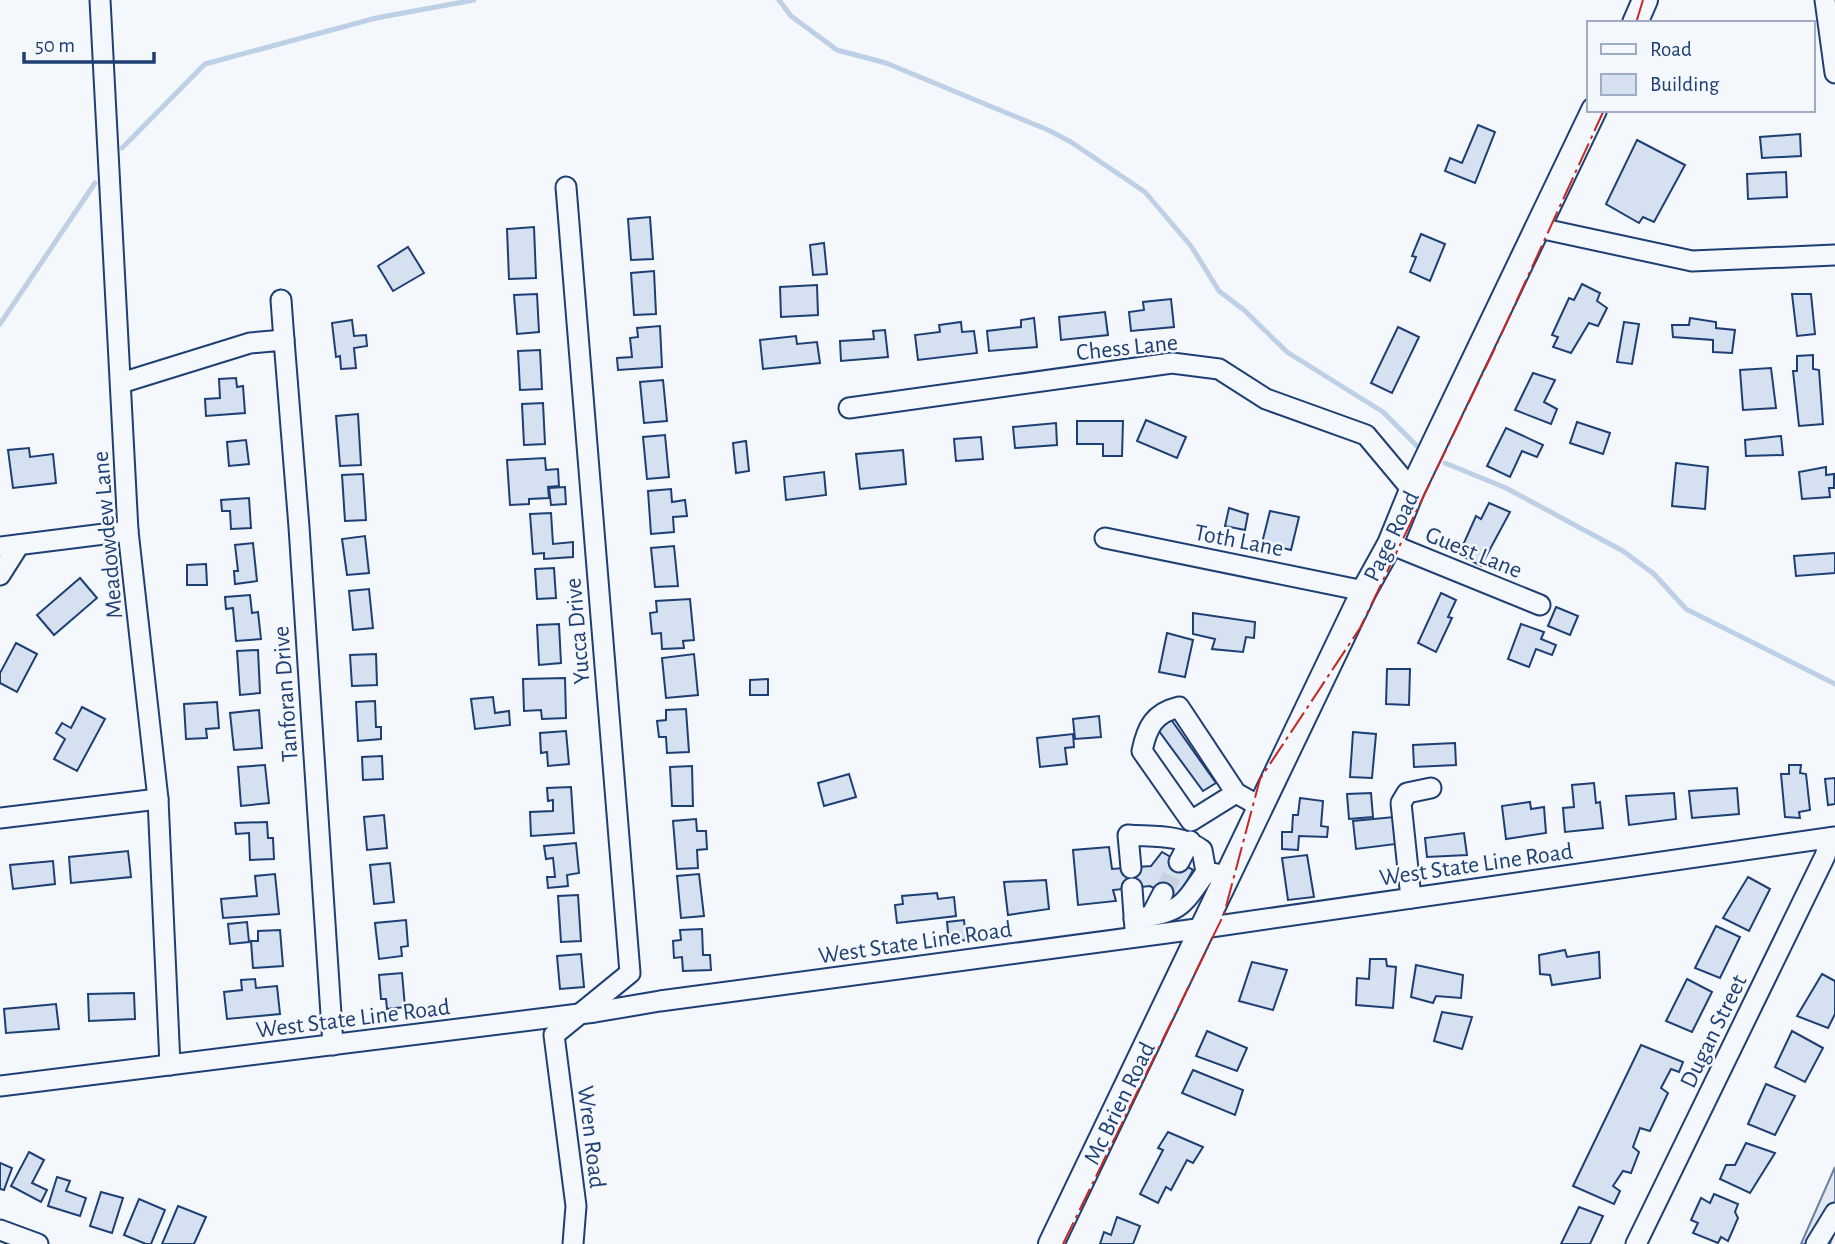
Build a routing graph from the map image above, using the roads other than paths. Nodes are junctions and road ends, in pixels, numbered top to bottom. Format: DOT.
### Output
graph roads {
  1 [pos="100,0"];
  2 [pos="1645,0"];
  3 [pos="1825,0"];
  4 [pos="1636,21"];
  5 [pos="1835,73"];
  6 [pos="1593,112"];
  7 [pos="566,187"];
  8 [pos="1539,228"];
  9 [pos="1835,255"];
  10 [pos="281,300"];
  11 [pos="284,340"];
  12 [pos="121,383"];
  13 [pos="849,408"];
  14 [pos="1412,490"];
  15 [pos="128,531"];
  16 [pos="1105,538"];
  17 [pos="1390,544"];
  18 [pos="9,546"];
  19 [pos="0,576"];
  20 [pos="1364,591"];
  21 [pos="1540,605"];
  22 [pos="1431,788"];
  23 [pos="1236,793"];
  24 [pos="158,799"];
  25 [pos="1261,807"];
  26 [pos="0,818"];
  27 [pos="1191,821"];
  28 [pos="1832,837"];
  29 [pos="1186,840"];
  30 [pos="1179,862"];
  31 [pos="1131,868"];
  32 [pos="1217,874"];
  33 [pos="1132,888"];
  34 [pos="1163,893"];
  35 [pos="1411,898"];
  36 [pos="1140,924"];
  37 [pos="1204,928"];
  38 [pos="1186,961"];
  39 [pos="580,1014"];
  40 [pos="554,1035"];
  41 [pos="332,1045"];
  42 [pos="170,1065"];
  43 [pos="0,1086"];
  44 [pos="1835,1213"];
  45 [pos="0,1230"];
  46 [pos="38,1244"];
  47 [pos="573,1244"];
  48 [pos="1051,1244"];
  49 [pos="1636,1244"];
  50 [pos="1816,1244"];
  1 -- 12 [label="street, Meadowdew Lane"];
  2 -- 4 [label="main road"];
  3 -- 5 [label="street"];
  6 -- 8 [label="main road, Page Road"];
  7 -- 39 [label="street, Yucca Drive"];
  8 -- 9 [label="street"];
  8 -- 14 [label="main road, Page Road"];
  10 -- 11 [label="street, Tanforan Drive"];
  11 -- 12 [label="street"];
  11 -- 41 [label="street, Tanforan Drive"];
  12 -- 15 [label="street, Meadowdew Lane"];
  13 -- 14 [label="street, Chess Lane"];
  14 -- 17 [label="main road, Page Road"];
  15 -- 18 [label="street"];
  15 -- 24 [label="street, Meadowdew Lane"];
  16 -- 20 [label="street, Toth Lane"];
  17 -- 20 [label="main road, Page Road"];
  17 -- 21 [label="street, Guest Lane"];
  18 -- 19 [label="street"];
  20 -- 25 [label="main road, Page Road"];
  22 -- 35 [label="street"];
  23 -- 25 [label="street"];
  23 -- 27 [label="street"];
  23 -- 27 [label="street"];
  24 -- 26 [label="street"];
  24 -- 42 [label="street, Meadowdew Lane"];
  25 -- 32 [label="main road, Page Road"];
  27 -- 29 [label="street"];
  28 -- 35 [label="street, West State Line Road"];
  28 -- 49 [label="street, Dugan Street"];
  29 -- 30 [label="street"];
  29 -- 31 [label="street"];
  29 -- 32 [label="street"];
  32 -- 36 [label="street"];
  32 -- 37 [label="main road, Page Road"];
  33 -- 36 [label="street"];
  34 -- 36 [label="street"];
  35 -- 37 [label="street, West State Line Road"];
  36 -- 37 [label="street, West State Line Road"];
  36 -- 39 [label="street, West State Line Road"];
  37 -- 38 [label="main road, Page Road"];
  38 -- 48 [label="main road, Mc Brien Road"];
  39 -- 40 [label="street, Yucca Drive"];
  39 -- 41 [label="street, West State Line Road"];
  40 -- 47 [label="street, Wren Road"];
  41 -- 42 [label="street, West State Line Road"];
  42 -- 43 [label="street, West State Line Road"];
  44 -- 50 [label="street"];
  45 -- 46 [label="street"];
}
